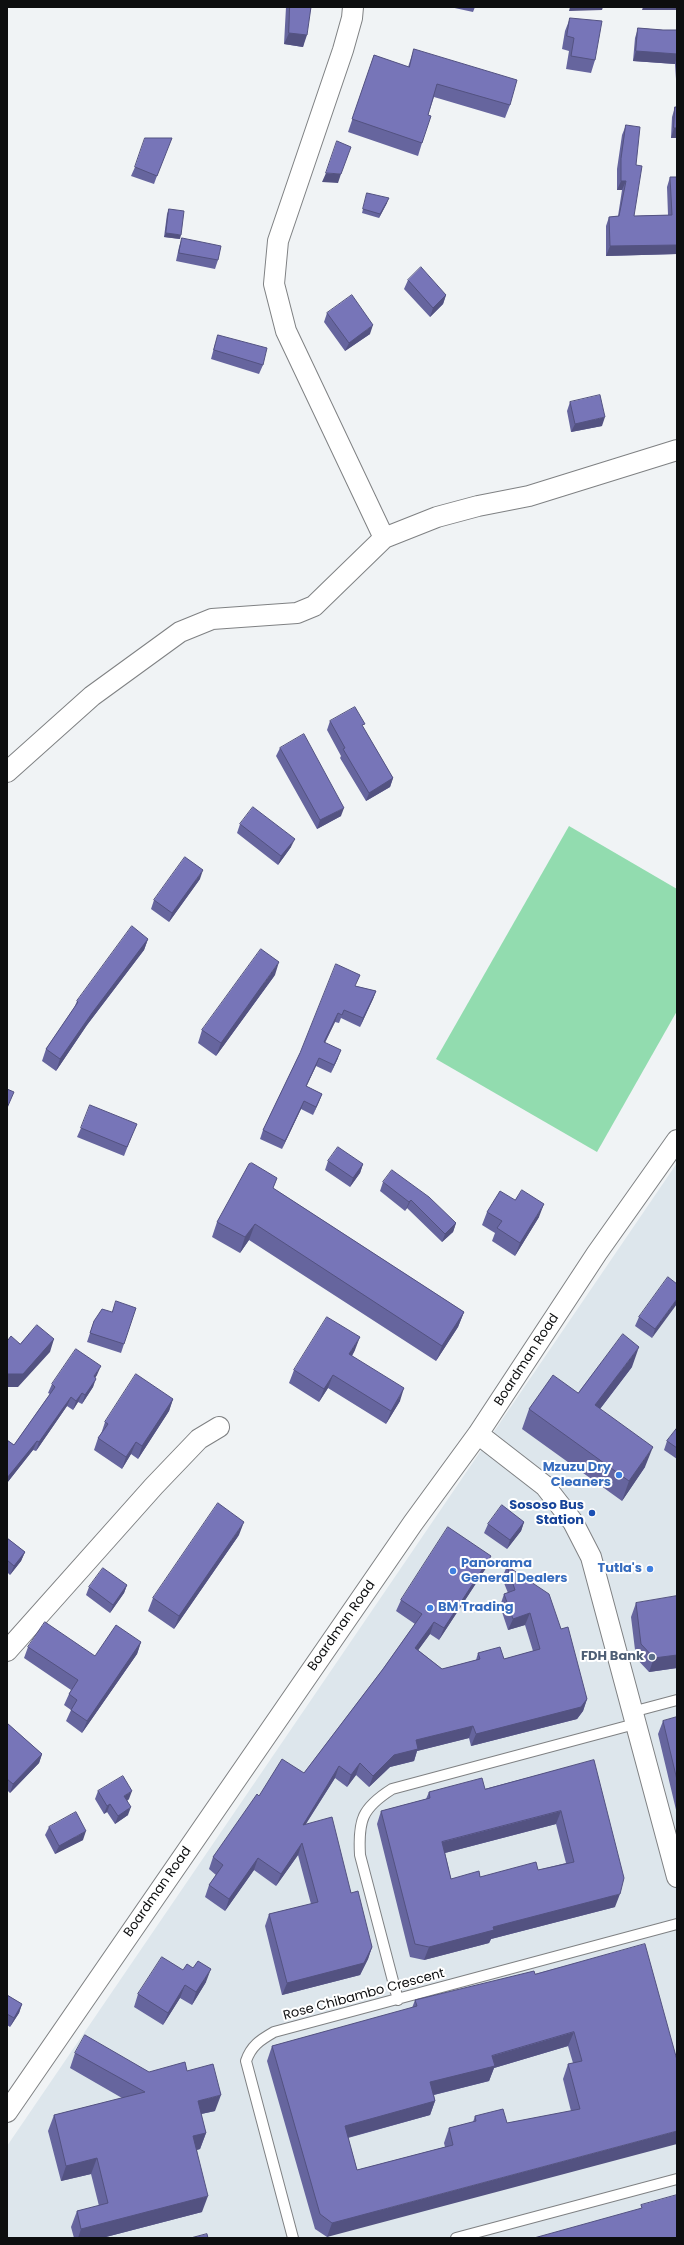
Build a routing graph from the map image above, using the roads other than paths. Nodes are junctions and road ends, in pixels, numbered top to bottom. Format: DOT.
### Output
graph roads {
  1 [pos="353,7"];
  2 [pos="677,450"];
  3 [pos="384,538"];
  4 [pos="7,772"];
  5 [pos="677,1140"];
  6 [pos="220,1427"];
  7 [pos="478,1434"];
  8 [pos="7,1651"];
  9 [pos="677,1700"];
  10 [pos="634,1718"];
  11 [pos="677,1877"];
  12 [pos="677,1924"];
  13 [pos="398,2000"];
  14 [pos="7,2112"];
  15 [pos="677,2179"];
  16 [pos="293,2238"];
  17 [pos="456,2238"];
  1 -- 3 [label="street"];
  2 -- 3 [label="street"];
  3 -- 4 [label="street"];
  5 -- 7 [label="street, Boardman Road"];
  6 -- 8 [label="street"];
  7 -- 10 [label="street"];
  7 -- 14 [label="street, Boardman Road"];
  9 -- 10 [label="lane"];
  10 -- 11 [label="street"];
  10 -- 13 [label="lane"];
  12 -- 13 [label="lane, Rose Chibambo Crescent"];
  13 -- 16 [label="lane, Rose Chibambo Crescent"];
  15 -- 17 [label="lane"];
}
